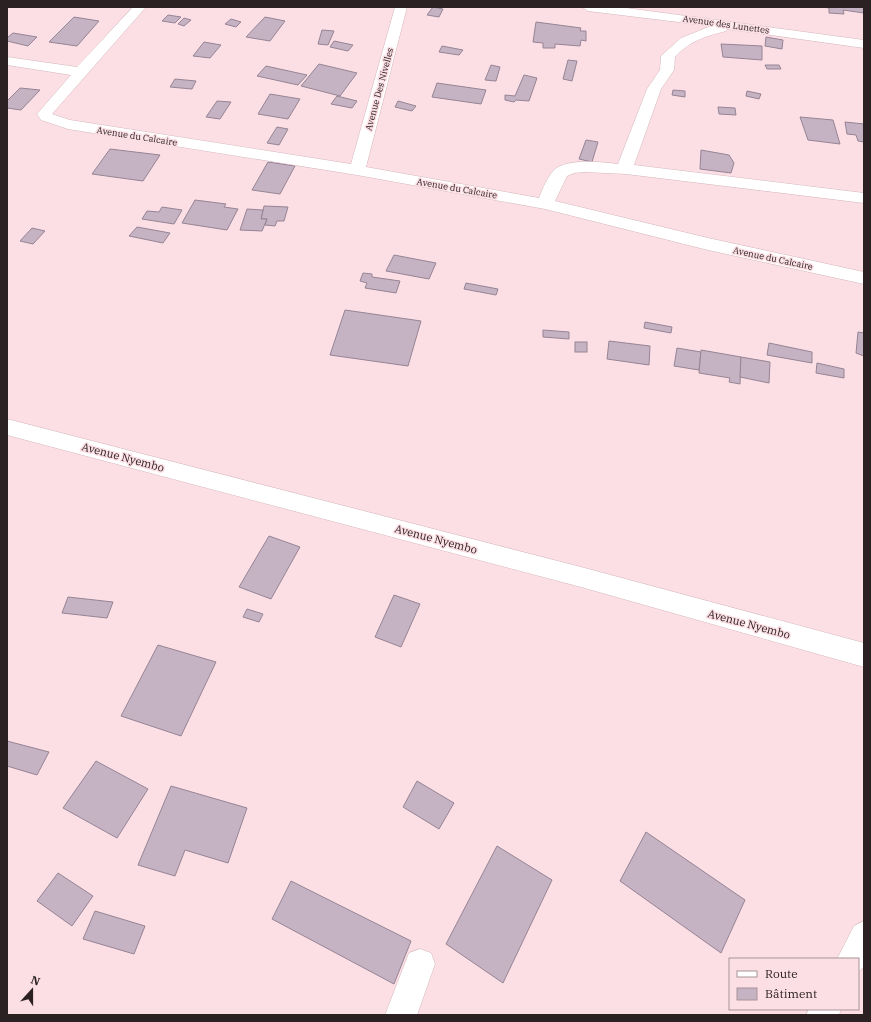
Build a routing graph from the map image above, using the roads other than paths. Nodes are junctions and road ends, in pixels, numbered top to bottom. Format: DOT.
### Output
graph roads {
  1 [pos="140,7"];
  2 [pos="401,7"];
  3 [pos="588,7"];
  4 [pos="732,25"];
  5 [pos="864,44"];
  6 [pos="7,61"];
  7 [pos="80,72"];
  8 [pos="357,170"];
  9 [pos="624,170"];
  10 [pos="864,198"];
  11 [pos="545,204"];
  12 [pos="864,278"];
  13 [pos="7,427"];
  14 [pos="864,656"];
  15 [pos="864,936"];
  16 [pos="853,958"];
  17 [pos="420,964"];
  18 [pos="401,1015"];
  1 -- 7 [label="street"];
  2 -- 8 [label="street, Avenue Des Nivelles"];
  3 -- 4 [label="street, Avenue des Lunettes"];
  4 -- 5 [label="street, Avenue des Lunettes"];
  4 -- 9 [label="street"];
  6 -- 7 [label="street"];
  7 -- 8 [label="street, Avenue du Calcaire"];
  8 -- 11 [label="street, Avenue du Calcaire"];
  9 -- 10 [label="street"];
  9 -- 11 [label="street"];
  11 -- 12 [label="street, Avenue du Calcaire"];
  13 -- 14 [label="street, Avenue Nyembo"];
  15 -- 16 [label="street"];
  17 -- 18 [label="street"];
}
